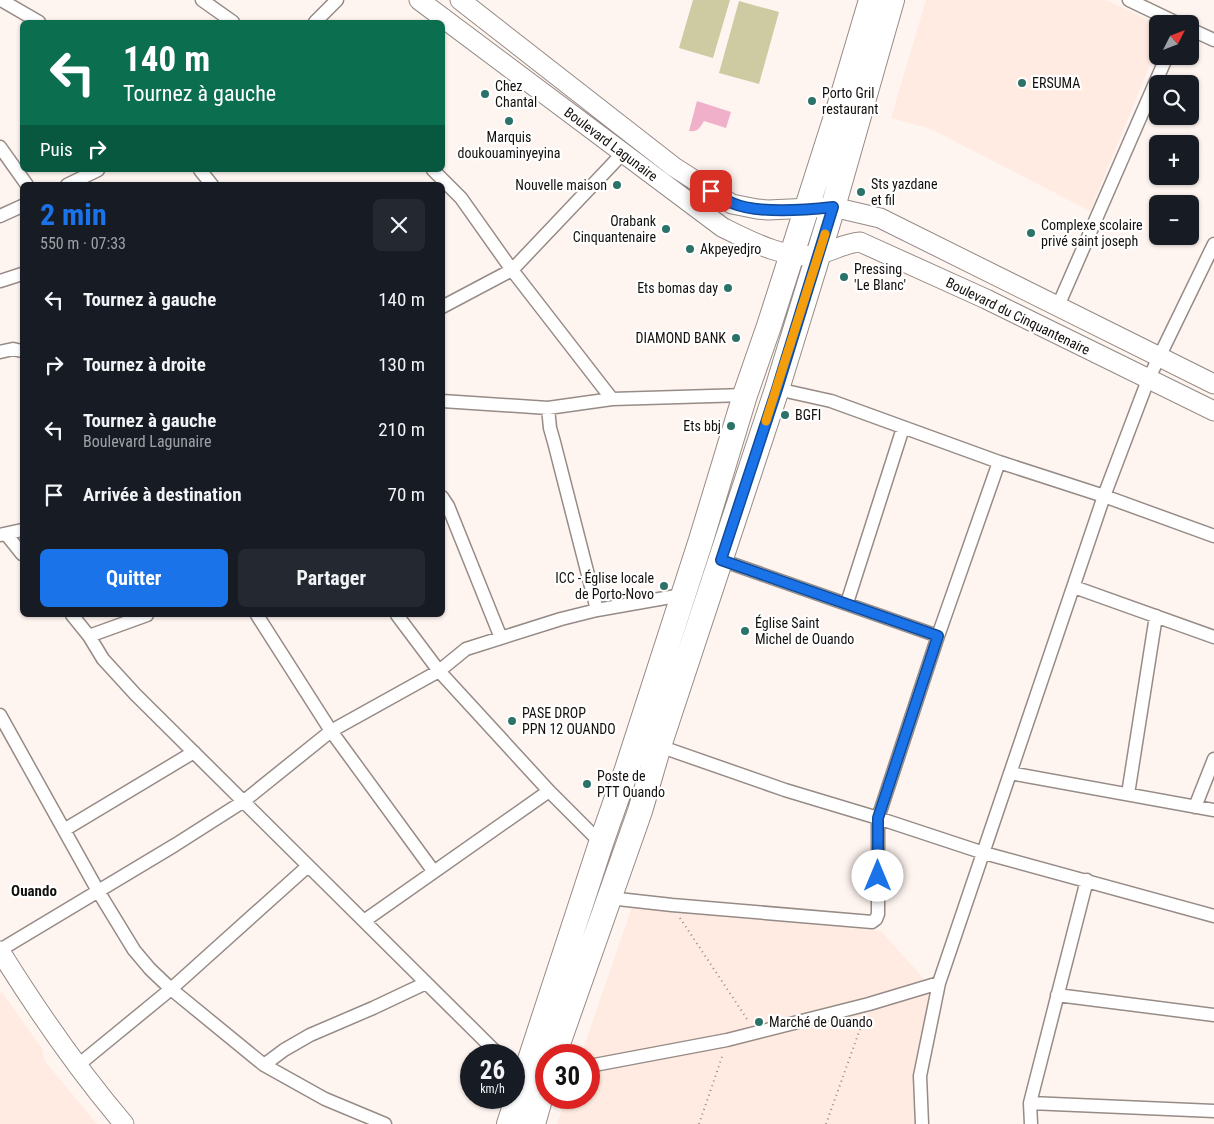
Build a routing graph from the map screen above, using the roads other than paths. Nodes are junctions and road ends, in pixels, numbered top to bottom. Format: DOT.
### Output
graph roads {
  1 [pos="1,0"];
  2 [pos="202,0"];
  3 [pos="337,0"];
  4 [pos="419,0"];
  5 [pos="460,0"];
  6 [pos="871,0"];
  7 [pos="892,0"];
  8 [pos="1129,0"];
  9 [pos="1160,15"];
  10 [pos="36,20"];
  11 [pos="230,20"];
  12 [pos="317,20"];
  13 [pos="1199,33"];
  14 [pos="1214,40"];
  15 [pos="1163,65"];
  16 [pos="0,147"];
  17 [pos="623,152"];
  18 [pos="94,172"];
  19 [pos="202,172"];
  20 [pos="435,172"];
  21 [pos="25,182"];
  22 [pos="73,182"];
  23 [pos="210,182"];
  24 [pos="445,182"];
  25 [pos="445,182"];
  26 [pos="20,207"];
  27 [pos="833,207"];
  28 [pos="806,208"];
  29 [pos="0,216"];
  30 [pos="1214,244"];
  31 [pos="792,254"];
  32 [pos="818,254"];
  33 [pos="512,270"];
  34 [pos="20,275"];
  35 [pos="0,281"];
  36 [pos="445,305"];
  37 [pos="1058,306"];
  38 [pos="20,351"];
  39 [pos="0,352"];
  40 [pos="1158,356"];
  41 [pos="1148,380"];
  42 [pos="1214,384"];
  43 [pos="777,389"];
  44 [pos="745,395"];
  45 [pos="612,399"];
  46 [pos="445,401"];
  47 [pos="548,408"];
  48 [pos="1214,411"];
  49 [pos="903,428"];
  50 [pos="999,462"];
  51 [pos="1104,496"];
  52 [pos="445,502"];
  53 [pos="20,530"];
  54 [pos="3,534"];
  55 [pos="1214,536"];
  56 [pos="20,552"];
  57 [pos="721,560"];
  58 [pos="1074,587"];
  59 [pos="682,595"];
  60 [pos="847,603"];
  61 [pos="597,610"];
  62 [pos="1156,616"];
  63 [pos="74,617"];
  64 [pos="141,617"];
  65 [pos="258,617"];
  66 [pos="398,617"];
  67 [pos="89,636"];
  68 [pos="938,636"];
  69 [pos="1214,637"];
  70 [pos="501,638"];
  71 [pos="439,671"];
  72 [pos="0,715"];
  73 [pos="331,731"];
  74 [pos="660,746"];
  75 [pos="194,752"];
  76 [pos="1214,759"];
  77 [pos="1010,773"];
  78 [pos="549,792"];
  79 [pos="1128,794"];
  80 [pos="244,801"];
  81 [pos="1195,807"];
  82 [pos="1214,810"];
  83 [pos="878,818"];
  84 [pos="64,830"];
  85 [pos="601,844"];
  86 [pos="984,852"];
  87 [pos="308,866"];
  88 [pos="434,872"];
  89 [pos="1087,880"];
  90 [pos="98,891"];
  91 [pos="609,898"];
  92 [pos="1214,916"];
  93 [pos="364,921"];
  94 [pos="0,951"];
  95 [pos="939,982"];
  96 [pos="426,983"];
  97 [pos="171,989"];
  98 [pos="1058,995"];
  99 [pos="1214,1015"];
  100 [pos="488,1044"];
  101 [pos="558,1044"];
  102 [pos="525,1055"];
  103 [pos="600,1064"];
  104 [pos="264,1065"];
  105 [pos="76,1066"];
  106 [pos="1030,1103"];
  107 [pos="512,1109"];
  108 [pos="537,1109"];
  109 [pos="1214,1111"];
  110 [pos="124,1124"];
  111 [pos="385,1124"];
  112 [pos="509,1124"];
  113 [pos="533,1124"];
  114 [pos="922,1124"];
  115 [pos="1031,1124"];
  1 -- 10 [label="street"];
  2 -- 11 [label="street"];
  3 -- 12 [label="street"];
  4 -- 17 [label="main road, Boulevard Lagunaire"];
  5 -- 28 [label="main road, Boulevard Lagunaire"];
  6 -- 28 [label="highway"];
  7 -- 27 [label="highway"];
  8 -- 9 [label="street"];
  13 -- 14 [label="street"];
  15 -- 37 [label="street"];
  16 -- 21 [label="street"];
  17 -- 31 [label="main road, Boulevard Lagunaire"];
  17 -- 33 [label="street"];
  18 -- 22 [label="street"];
  19 -- 23 [label="street"];
  20 -- 25 [label="street"];
  24 -- 33 [label="street"];
  26 -- 29 [label="street"];
  27 -- 28 [label="main road, Boulevard Lagunaire"];
  27 -- 32 [label="highway"];
  27 -- 37 [label="main road, Boulevard du Cinquantenaire"];
  28 -- 31 [label="highway"];
  30 -- 40 [label="street"];
  31 -- 32 [label="main road, Boulevard Lagunaire"];
  31 -- 44 [label="highway"];
  32 -- 41 [label="main road, Boulevard du Cinquantenaire"];
  32 -- 43 [label="highway"];
  33 -- 36 [label="street"];
  33 -- 45 [label="street"];
  34 -- 35 [label="street"];
  37 -- 40 [label="main road, Boulevard du Cinquantenaire"];
  38 -- 39 [label="street"];
  40 -- 41 [label="street"];
  40 -- 42 [label="main road, Boulevard du Cinquantenaire"];
  41 -- 48 [label="main road, Boulevard du Cinquantenaire"];
  41 -- 51 [label="street"];
  43 -- 49 [label="street"];
  43 -- 57 [label="highway"];
  44 -- 45 [label="street"];
  44 -- 59 [label="highway"];
  45 -- 47 [label="street"];
  46 -- 47 [label="street"];
  47 -- 61 [label="street"];
  49 -- 50 [label="street"];
  49 -- 60 [label="street"];
  50 -- 51 [label="street"];
  50 -- 68 [label="street"];
  51 -- 55 [label="street"];
  51 -- 58 [label="street"];
  52 -- 70 [label="street"];
  53 -- 54 [label="street"];
  54 -- 56 [label="street"];
  57 -- 60 [label="street"];
  57 -- 74 [label="highway"];
  58 -- 62 [label="street"];
  58 -- 77 [label="street"];
  59 -- 61 [label="street"];
  59 -- 85 [label="highway"];
  60 -- 68 [label="street"];
  61 -- 70 [label="street"];
  62 -- 69 [label="street"];
  62 -- 79 [label="street"];
  63 -- 67 [label="street"];
  64 -- 67 [label="street"];
  65 -- 73 [label="street"];
  66 -- 71 [label="street"];
  67 -- 75 [label="street"];
  68 -- 83 [label="street"];
  70 -- 71 [label="street"];
  71 -- 73 [label="street"];
  71 -- 78 [label="street"];
  72 -- 84 [label="street"];
  73 -- 80 [label="street"];
  73 -- 88 [label="street"];
  74 -- 83 [label="street"];
  74 -- 91 [label="highway"];
  75 -- 80 [label="street"];
  75 -- 84 [label="street"];
  76 -- 81 [label="street"];
  77 -- 79 [label="street"];
  77 -- 86 [label="street"];
  78 -- 85 [label="street"];
  78 -- 88 [label="street"];
  79 -- 81 [label="street"];
  80 -- 87 [label="street"];
  80 -- 90 [label="street"];
  81 -- 82 [label="street"];
  83 -- 86 [label="street"];
  83 -- 91 [label="street"];
  84 -- 90 [label="street"];
  85 -- 102 [label="highway"];
  86 -- 89 [label="street"];
  86 -- 95 [label="street"];
  87 -- 93 [label="street"];
  87 -- 97 [label="street"];
  88 -- 93 [label="street"];
  89 -- 92 [label="street"];
  89 -- 98 [label="street"];
  90 -- 94 [label="street"];
  90 -- 97 [label="street"];
  91 -- 101 [label="highway"];
  93 -- 96 [label="street"];
  94 -- 105 [label="main road"];
  95 -- 103 [label="street"];
  95 -- 114 [label="street"];
  96 -- 100 [label="street"];
  96 -- 104 [label="street"];
  97 -- 104 [label="street"];
  97 -- 105 [label="street"];
  98 -- 99 [label="street"];
  98 -- 106 [label="street"];
  104 -- 111 [label="street"];
  105 -- 110 [label="main road"];
  106 -- 109 [label="street"];
  106 -- 115 [label="street"];
  107 -- 112 [label="highway"];
  108 -- 113 [label="highway"];
}
